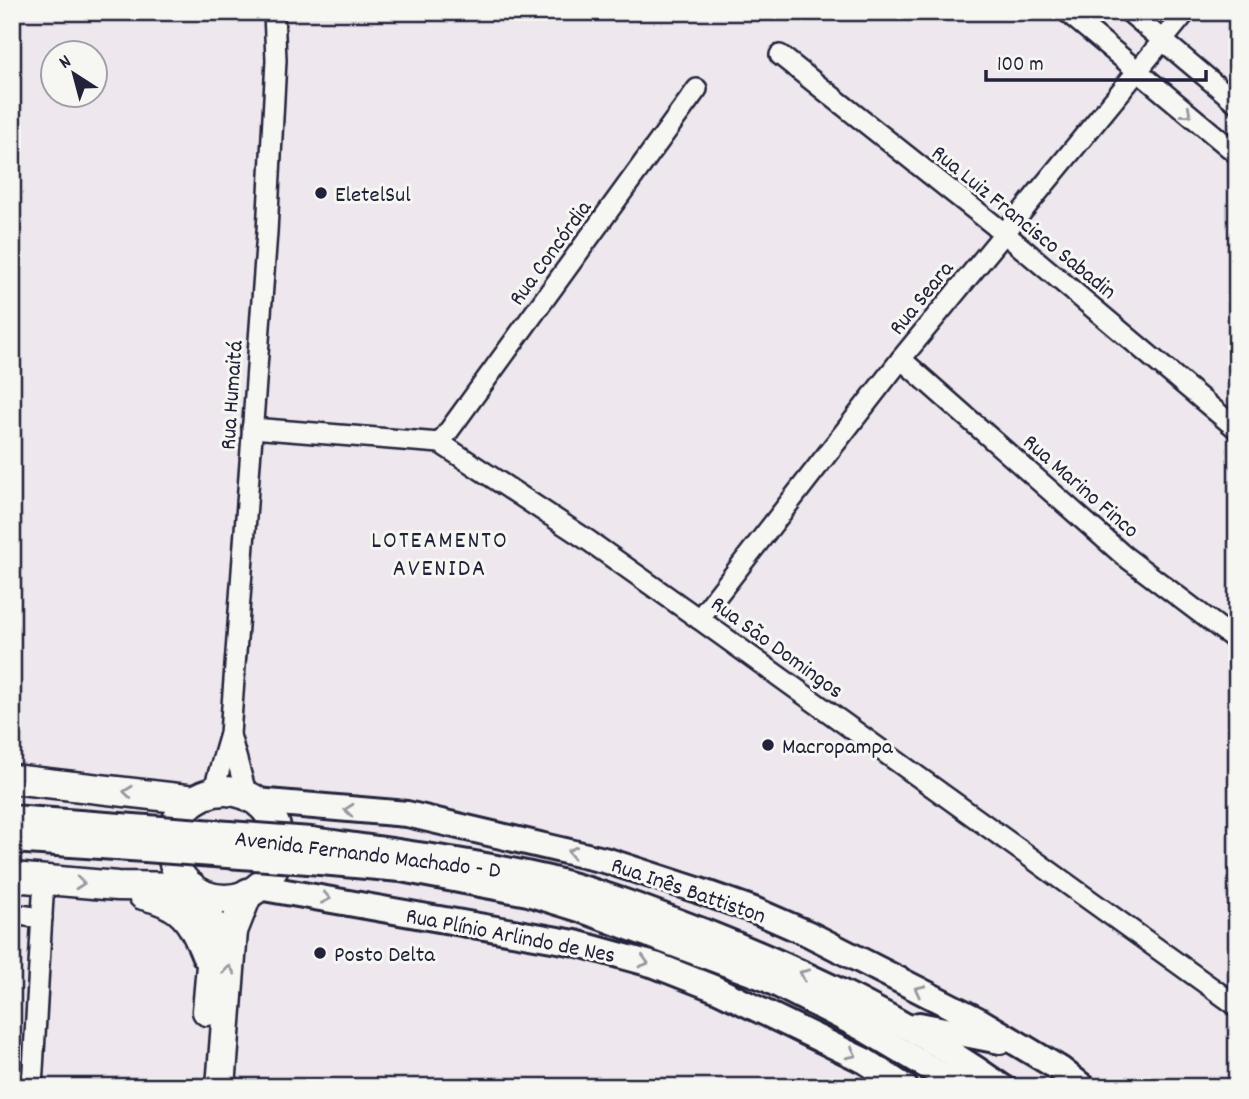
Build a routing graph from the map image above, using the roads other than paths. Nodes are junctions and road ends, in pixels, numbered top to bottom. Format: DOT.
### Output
graph roads {
  1 [pos="274,12"];
  2 [pos="1067,12"];
  3 [pos="1129,12"];
  4 [pos="1186,12"];
  5 [pos="1163,40"];
  6 [pos="780,55"];
  7 [pos="1137,71"];
  8 [pos="697,89"];
  9 [pos="1237,103"];
  10 [pos="1237,154"];
  11 [pos="1004,233"];
  12 [pos="901,359"];
  13 [pos="252,428"];
  14 [pos="1237,429"];
  15 [pos="440,443"];
  16 [pos="699,619"];
  17 [pos="1237,641"];
  18 [pos="230,734"];
  19 [pos="12,779"];
  20 [pos="204,796"];
  21 [pos="252,798"];
  22 [pos="12,818"];
  23 [pos="146,839"];
  24 [pos="12,840"];
  25 [pos="310,851"];
  26 [pos="12,877"];
  27 [pos="44,880"];
  28 [pos="117,886"];
  29 [pos="253,890"];
  30 [pos="197,891"];
  31 [pos="12,914"];
  32 [pos="41,918"];
  33 [pos="210,965"];
  34 [pos="1237,1006"];
  35 [pos="896,1020"];
  36 [pos="1021,1046"];
  37 [pos="25,1084"];
  38 [pos="202,1087"];
  39 [pos="221,1087"];
  40 [pos="905,1087"];
  41 [pos="962,1087"];
  42 [pos="1002,1087"];
  43 [pos="1083,1087"];
  1 -- 13 [label="street, Rua Humaitá"];
  2 -- 7 [label="street"];
  3 -- 5 [label="street"];
  4 -- 5 [label="street, Rua Seara"];
  5 -- 7 [label="street, Rua Seara"];
  5 -- 9 [label="street"];
  6 -- 11 [label="street, Rua Luiz Francisco Sabadin"];
  7 -- 10 [label="street, one-way"];
  7 -- 11 [label="street, Rua Seara"];
  8 -- 15 [label="street, Rua Concórdia"];
  11 -- 12 [label="street, Rua Seara"];
  11 -- 14 [label="street, Rua Luiz Francisco Sabadin"];
  12 -- 16 [label="street, Rua Seara"];
  12 -- 17 [label="street, Rua Marino Finco"];
  13 -- 15 [label="street, Rua São Domingos"];
  13 -- 18 [label="street, Rua Humaitá"];
  15 -- 16 [label="street, Rua São Domingos"];
  16 -- 34 [label="street, Rua São Domingos"];
  18 -- 20 [label="street, Rua Humaitá"];
  18 -- 21 [label="street, Rua Humaitá"];
  20 -- 19 [label="highway, one-way"];
  20 -- 21 [label="highway"];
  20 -- 30 [label="highway"];
  21 -- 29 [label="highway"];
  36 -- 21 [label="main road, Rua Inês Battiston, one-way"];
  22 -- 23 [label="main road"];
  23 -- 24 [label="main road"];
  23 -- 25 [label="main road, Avenida Fernando Machado - D, bridge"];
  35 -- 25 [label="main road, Avenida Fernando Machado - D, one-way"];
  25 -- 41 [label="main road, Avenida Fernando Machado - D"];
  26 -- 27 [label="highway"];
  27 -- 28 [label="highway, one-way"];
  27 -- 32 [label="street"];
  28 -- 30 [label="highway"];
  28 -- 33 [label="highway"];
  29 -- 30 [label="highway"];
  39 -- 29 [label="highway, one-way"];
  29 -- 40 [label="main road, Rua Plínio Arlindo de Nes, one-way"];
  30 -- 33 [label="highway"];
  31 -- 32 [label="street"];
  32 -- 37 [label="street"];
  33 -- 38 [label="highway"];
  35 -- 36 [label="main road"];
  35 -- 42 [label="main road, Avenida Fernando Machado - D"];
  36 -- 43 [label="main road, Rua Inês Battiston"];
}
